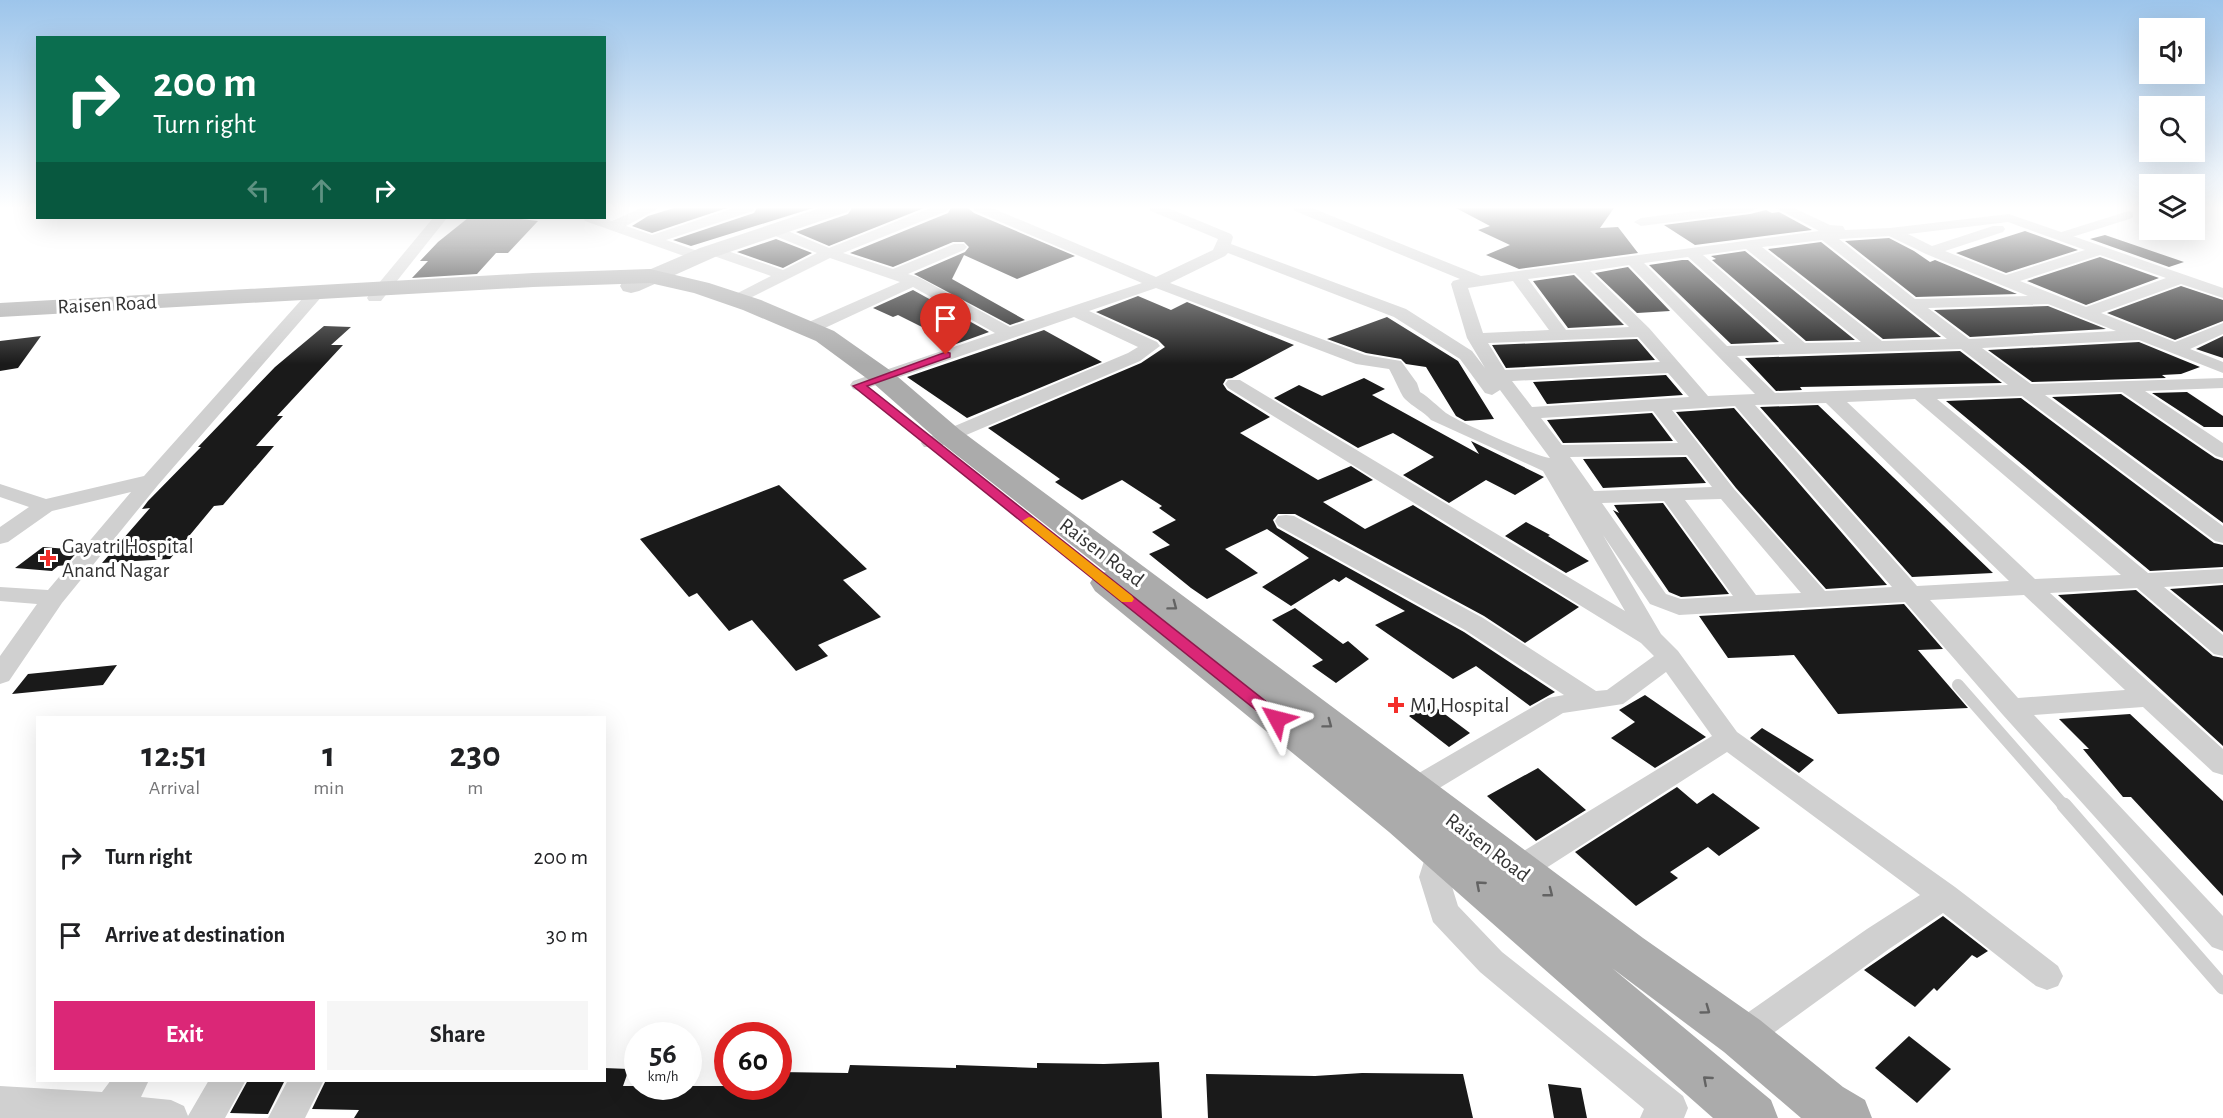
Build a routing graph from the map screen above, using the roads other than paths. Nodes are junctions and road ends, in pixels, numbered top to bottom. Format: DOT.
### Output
graph roads {
  1 [pos="406,260"];
  2 [pos="695,260"];
  3 [pos="727,260"];
  4 [pos="815,260"];
  5 [pos="852,260"];
  6 [pos="928,260"];
  7 [pos="1102,260"];
  8 [pos="1203,260"];
  9 [pos="1260,260"];
  10 [pos="1428,260"];
  11 [pos="1631,260"];
  12 [pos="1641,260"];
  13 [pos="1700,260"];
  14 [pos="1769,260"];
  15 [pos="1856,260"];
  16 [pos="1943,260"];
  17 [pos="1954,260"];
  18 [pos="2069,260"];
  19 [pos="2129,260"];
  20 [pos="1578,267"];
  21 [pos="895,274"];
  22 [pos="785,276"];
  23 [pos="1517,276"];
  24 [pos="2181,278"];
  25 [pos="641,281"];
  26 [pos="914,281"];
  27 [pos="1479,281"];
  28 [pos="2005,281"];
  29 [pos="1156,283"];
  30 [pos="380,293"];
  31 [pos="2223,293"];
  32 [pos="312,297"];
  33 [pos="2052,299"];
  34 [pos="735,300"];
  35 [pos="1997,303"];
  36 [pos="1911,304"];
  37 [pos="0,310"];
  38 [pos="1075,311"];
  39 [pos="2086,313"];
  40 [pos="0,324"];
  41 [pos="2223,328"];
  42 [pos="808,329"];
  43 [pos="1643,332"];
  44 [pos="1010,334"];
  45 [pos="2142,335"];
  46 [pos="1562,336"];
  47 [pos="1476,338"];
  48 [pos="1964,344"];
  49 [pos="1877,346"];
  50 [pos="1801,349"];
  51 [pos="2174,349"];
  52 [pos="1724,351"];
  53 [pos="1673,367"];
  54 [pos="2223,368"];
  55 [pos="1498,376"];
  56 [pos="870,381"];
  57 [pos="2223,383"];
  58 [pos="1234,384"];
  59 [pos="2125,386"];
  60 [pos="2027,389"];
  61 [pos="1920,394"];
  62 [pos="1831,397"];
  63 [pos="1770,399"];
  64 [pos="1740,400"];
  65 [pos="1703,402"];
  66 [pos="1659,406"];
  67 [pos="1529,413"];
  68 [pos="941,439"];
  69 [pos="2218,445"];
  70 [pos="1693,449"];
  71 [pos="1553,459"];
  72 [pos="151,481"];
  73 [pos="0,490"];
  74 [pos="1727,493"];
  75 [pos="1669,494"];
  76 [pos="1587,497"];
  77 [pos="45,506"];
  78 [pos="1286,521"];
  79 [pos="2223,536"];
  80 [pos="0,537"];
  81 [pos="2223,576"];
  82 [pos="2142,581"];
  83 [pos="2029,587"];
  84 [pos="1911,593"];
  85 [pos="0,594"];
  86 [pos="54,598"];
  87 [pos="1819,599"];
  88 [pos="1750,603"];
  89 [pos="1650,637"];
  90 [pos="2223,648"];
  91 [pos="1668,657"];
  92 [pos="0,675"];
  93 [pos="1958,685"];
  94 [pos="2149,697"];
  95 [pos="1592,701"];
  96 [pos="2012,708"];
  97 [pos="1728,739"];
  98 [pos="2223,765"];
  99 [pos="1400,798"];
  100 [pos="1470,832"];
  101 [pos="1440,850"];
  102 [pos="1518,870"];
  103 [pos="1944,896"];
  104 [pos="2223,937"];
  105 [pos="2047,976"];
  106 [pos="2223,987"];
  107 [pos="1742,1036"];
  108 [pos="131,1082"];
  109 [pos="228,1082"];
  110 [pos="306,1082"];
  111 [pos="0,1104"];
  112 [pos="108,1114"];
  113 [pos="1670,1115"];
  114 [pos="171,1118"];
  115 [pos="205,1118"];
  116 [pos="286,1118"];
  117 [pos="1752,1118"];
  118 [pos="1846,1118"];
  1 -- 30 [label="street"];
  2 -- 25 [label="street"];
  3 -- 22 [label="street"];
  4 -- 22 [label="street"];
  5 -- 21 [label="street"];
  6 -- 21 [label="street"];
  7 -- 29 [label="street"];
  8 -- 29 [label="street"];
  9 -- 71 [label="street"];
  10 -- 27 [label="street"];
  11 -- 20 [label="street"];
  12 -- 52 [label="street"];
  13 -- 50 [label="street"];
  14 -- 49 [label="street"];
  15 -- 36 [label="street"];
  16 -- 35 [label="street"];
  17 -- 28 [label="street"];
  18 -- 28 [label="street"];
  19 -- 24 [label="street"];
  20 -- 23 [label="street"];
  20 -- 43 [label="street"];
  21 -- 26 [label="street"];
  22 -- 34 [label="street"];
  23 -- 27 [label="street"];
  23 -- 46 [label="street"];
  24 -- 31 [label="street"];
  24 -- 39 [label="street"];
  25 -- 30 [label="main road, Raisen Road"];
  25 -- 34 [label="main road, Raisen Road"];
  25 -- 56 [label="main road, Raisen Road"];
  26 -- 42 [label="street"];
  26 -- 44 [label="street"];
  27 -- 47 [label="street"];
  28 -- 33 [label="street"];
  29 -- 38 [label="street"];
  29 -- 71 [label="street"];
  30 -- 32 [label="main road, Raisen Road"];
  32 -- 37 [label="main road, Raisen Road"];
  32 -- 40 [label="main road, Raisen Road"];
  32 -- 72 [label="street"];
  33 -- 35 [label="street"];
  33 -- 39 [label="street"];
  34 -- 42 [label="main road, Raisen Road"];
  35 -- 36 [label="street"];
  36 -- 48 [label="street"];
  38 -- 44 [label="street"];
  38 -- 68 [label="street"];
  39 -- 45 [label="street"];
  41 -- 51 [label="street"];
  42 -- 56 [label="main road, Raisen Road"];
  43 -- 46 [label="street"];
  43 -- 53 [label="street"];
  44 -- 56 [label="street"];
  45 -- 48 [label="street"];
  45 -- 51 [label="street"];
  46 -- 47 [label="street"];
  47 -- 55 [label="street"];
  48 -- 49 [label="street"];
  48 -- 60 [label="street"];
  49 -- 50 [label="street"];
  50 -- 52 [label="street"];
  51 -- 54 [label="street"];
  52 -- 63 [label="street"];
  53 -- 55 [label="street"];
  53 -- 65 [label="street"];
  55 -- 67 [label="street"];
  56 -- 68 [label="main road, Raisen Road"];
  57 -- 59 [label="street"];
  58 -- 89 [label="street"];
  59 -- 60 [label="street"];
  59 -- 69 [label="street"];
  60 -- 61 [label="street"];
  60 -- 79 [label="street"];
  61 -- 62 [label="street"];
  61 -- 82 [label="street"];
  62 -- 63 [label="street"];
  62 -- 83 [label="street"];
  63 -- 64 [label="street"];
  64 -- 65 [label="street"];
  64 -- 84 [label="street"];
  65 -- 66 [label="street"];
  66 -- 67 [label="street"];
  66 -- 70 [label="street"];
  67 -- 71 [label="street"];
  68 -- 99 [label="main road, Raisen Road"];
  70 -- 71 [label="street"];
  70 -- 74 [label="street"];
  71 -- 76 [label="street"];
  71 -- 89 [label="street"];
  72 -- 77 [label="street"];
  72 -- 86 [label="street"];
  73 -- 77 [label="street"];
  74 -- 75 [label="street"];
  74 -- 87 [label="street"];
  75 -- 76 [label="street"];
  75 -- 88 [label="street"];
  76 -- 88 [label="street"];
  77 -- 80 [label="street"];
  78 -- 95 [label="street"];
  81 -- 82 [label="street"];
  82 -- 83 [label="street"];
  82 -- 90 [label="street"];
  83 -- 84 [label="street"];
  83 -- 94 [label="street"];
  84 -- 87 [label="street"];
  84 -- 96 [label="street"];
  85 -- 86 [label="street"];
  86 -- 92 [label="street"];
  87 -- 88 [label="street"];
  89 -- 91 [label="street"];
  91 -- 95 [label="street"];
  91 -- 97 [label="street"];
  93 -- 106 [label="lane"];
  94 -- 96 [label="street"];
  94 -- 98 [label="street"];
  95 -- 99 [label="street"];
  96 -- 104 [label="street"];
  97 -- 102 [label="street"];
  97 -- 103 [label="street"];
  99 -- 100 [label="main road, Raisen Road"];
  99 -- 101 [label="main road, Raisen Road"];
  100 -- 101 [label="street"];
  100 -- 102 [label="main road, Raisen Road"];
  101 -- 113 [label="street"];
  117 -- 101 [label="main road, Raisen Road, one-way"];
  102 -- 107 [label="main road, Raisen Road, one-way"];
  103 -- 105 [label="street"];
  103 -- 107 [label="street"];
  107 -- 118 [label="main road, Raisen Road"];
  108 -- 112 [label="street"];
  109 -- 115 [label="street"];
  110 -- 116 [label="street"];
  111 -- 112 [label="street"];
  112 -- 114 [label="street"];
}
